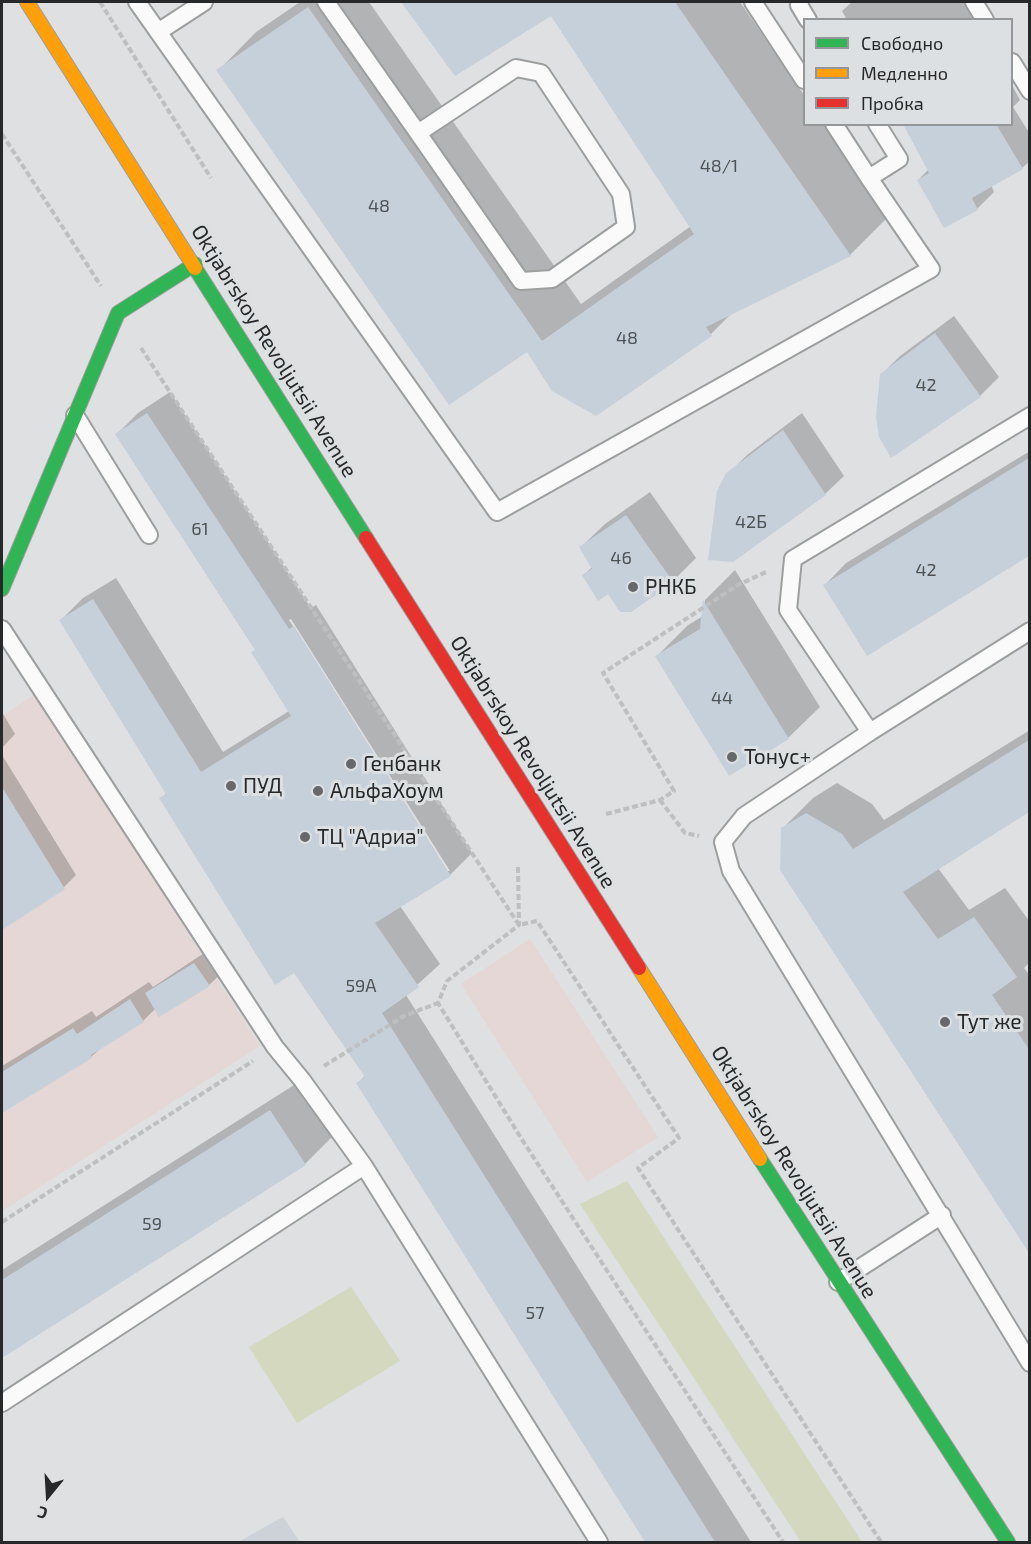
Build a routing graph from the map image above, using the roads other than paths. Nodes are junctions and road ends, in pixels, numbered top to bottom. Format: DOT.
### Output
graph roads {
  1 [pos="27,2"];
  2 [pos="137,2"];
  3 [pos="204,2"];
  4 [pos="326,2"];
  5 [pos="753,2"];
  6 [pos="800,2"];
  7 [pos="974,2"];
  8 [pos="807,18"];
  9 [pos="984,18"];
  10 [pos="158,33"];
  11 [pos="1013,65"];
  12 [pos="803,78"];
  13 [pos="1029,90"];
  14 [pos="835,126"];
  15 [pos="878,126"];
  16 [pos="418,133"];
  17 [pos="869,178"];
  18 [pos="195,264"];
  19 [pos="75,415"];
  20 [pos="1029,416"];
  21 [pos="149,535"];
  22 [pos="2,589"];
  23 [pos="2,629"];
  24 [pos="1029,631"];
  25 [pos="870,732"];
  26 [pos="364,1166"];
  27 [pos="942,1215"];
  28 [pos="838,1282"];
  29 [pos="1029,1363"];
  30 [pos="2,1403"];
  31 [pos="599,1542"];
  32 [pos="1008,1542"];
  1 -- 18 [label="main road, Oktjabrskoy Revoljutsii Avenue"];
  2 -- 10 [label="lane"];
  3 -- 10 [label="lane"];
  4 -- 16 [label="lane"];
  5 -- 12 [label="lane"];
  6 -- 8 [label="lane"];
  7 -- 9 [label="lane"];
  10 -- 17 [label="lane"];
  11 -- 13 [label="lane"];
  14 -- 17 [label="lane"];
  15 -- 17 [label="lane"];
  16 -- 16 [label="lane"];
  18 -- 19 [label="main road"];
  18 -- 28 [label="main road, Oktjabrskoy Revoljutsii Avenue"];
  19 -- 21 [label="lane"];
  19 -- 22 [label="main road"];
  20 -- 25 [label="lane"];
  23 -- 26 [label="lane"];
  24 -- 25 [label="lane"];
  25 -- 27 [label="lane"];
  26 -- 30 [label="lane"];
  26 -- 31 [label="lane"];
  27 -- 28 [label="lane"];
  27 -- 29 [label="lane"];
  28 -- 32 [label="main road, Oktjabrskoy Revoljutsii Avenue"];
}
